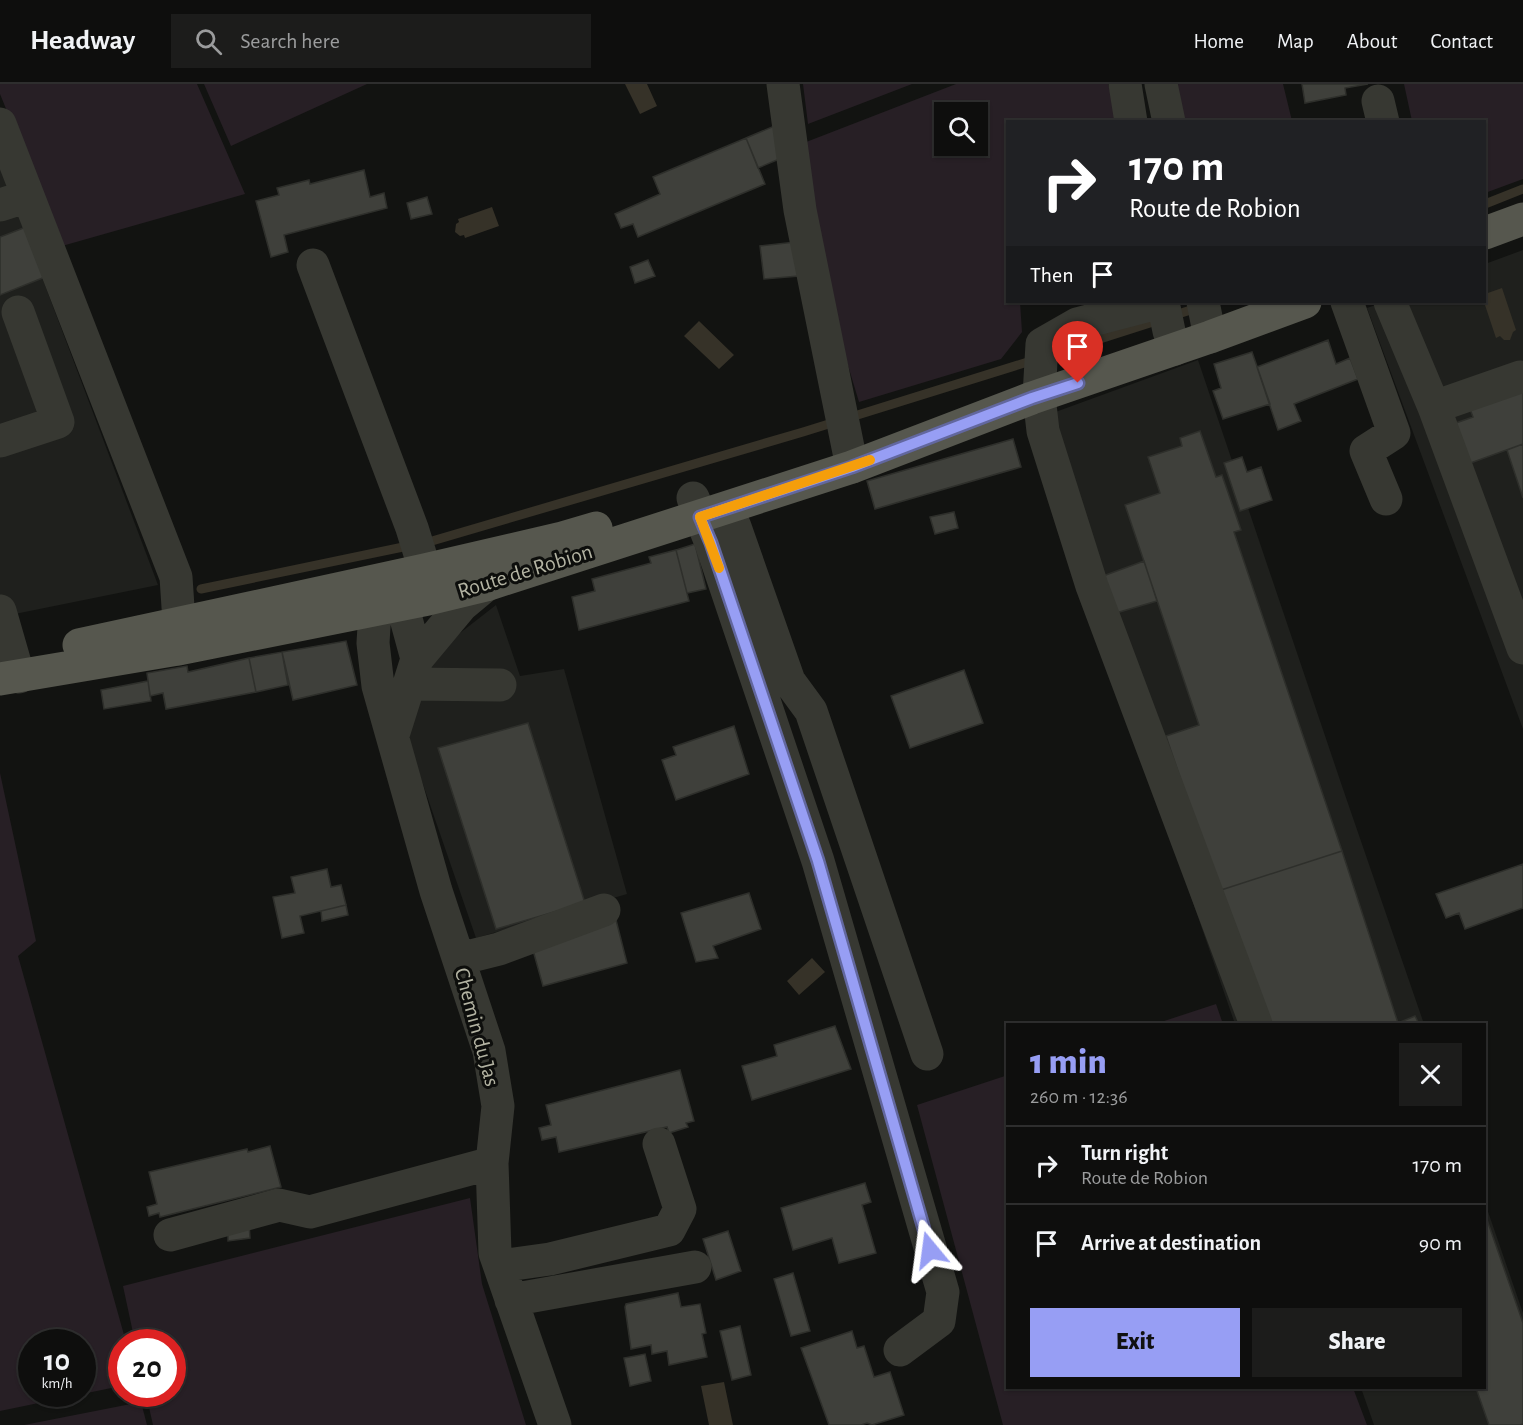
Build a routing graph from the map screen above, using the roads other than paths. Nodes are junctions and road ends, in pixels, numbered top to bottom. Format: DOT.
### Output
graph roads {
  1 [pos="783,84"];
  2 [pos="1125,84"];
  3 [pos="1161,84"];
  4 [pos="1131,120"];
  5 [pos="1168,120"];
  6 [pos="0,124"];
  7 [pos="14,200"];
  8 [pos="1523,219"];
  9 [pos="1486,233"];
  10 [pos="313,265"];
  11 [pos="1158,303"];
  12 [pos="1162,303"];
  13 [pos="1203,303"];
  14 [pos="1302,303"];
  15 [pos="1347,303"];
  16 [pos="1390,303"];
  17 [pos="18,312"];
  18 [pos="1210,337"];
  19 [pos="1175,349"];
  20 [pos="1520,377"];
  21 [pos="1035,397"];
  22 [pos="1434,407"];
  23 [pos="0,441"];
  24 [pos="849,458"];
  25 [pos="1386,500"];
  26 [pos="706,508"];
  27 [pos="562,537"];
  28 [pos="425,570"];
  29 [pos="354,585"];
  30 [pos="486,585"];
  31 [pos="390,602"];
  32 [pos="0,611"];
  33 [pos="178,636"];
  34 [pos="1523,648"];
  35 [pos="8,670"];
  36 [pos="413,672"];
  37 [pos="500,685"];
  38 [pos="393,735"];
  39 [pos="603,910"];
  40 [pos="459,959"];
  41 [pos="1256,1023"];
  42 [pos="927,1054"];
  43 [pos="659,1144"];
  44 [pos="492,1163"];
  45 [pos="170,1235"];
  46 [pos="500,1266"];
  47 [pos="695,1267"];
  48 [pos="511,1300"];
  49 [pos="900,1350"];
  50 [pos="555,1425"];
  1 -- 24 [label="street"];
  2 -- 4 [label="street"];
  3 -- 5 [label="street"];
  6 -- 7 [label="street"];
  7 -- 33 [label="street"];
  8 -- 9 [label="main road"];
  10 -- 28 [label="street"];
  11 -- 21 [label="street"];
  12 -- 19 [label="street"];
  13 -- 18 [label="street"];
  14 -- 18 [label="main road, Route de Robion"];
  15 -- 25 [label="street"];
  16 -- 22 [label="street"];
  17 -- 23 [label="street"];
  18 -- 19 [label="main road, Route de Robion"];
  19 -- 21 [label="main road, Route de Robion"];
  20 -- 22 [label="street"];
  21 -- 24 [label="main road, Route de Robion"];
  21 -- 41 [label="street"];
  22 -- 34 [label="street"];
  24 -- 26 [label="main road, Route de Robion"];
  26 -- 27 [label="main road, Route de Robion"];
  26 -- 30 [label="main road, Route de Robion"];
  26 -- 42 [label="street"];
  26 -- 49 [label="street"];
  27 -- 28 [label="main road, Route de Robion"];
  27 -- 31 [label="street"];
  28 -- 29 [label="main road, Route de Robion"];
  29 -- 31 [label="street"];
  29 -- 33 [label="main road, Route de Robion"];
  30 -- 31 [label="main road, Route de Robion"];
  30 -- 36 [label="street"];
  31 -- 33 [label="main road, Route de Robion"];
  31 -- 36 [label="street"];
  31 -- 38 [label="street, Chemin du Jas"];
  32 -- 35 [label="street"];
  33 -- 35 [label="main road, Route de Robion"];
  36 -- 37 [label="street"];
  36 -- 38 [label="street"];
  38 -- 40 [label="street, Chemin du Jas"];
  39 -- 40 [label="street"];
  40 -- 44 [label="street, Chemin du Jas"];
  43 -- 46 [label="street"];
  44 -- 45 [label="street"];
  44 -- 46 [label="street, Chemin du Jas"];
  46 -- 48 [label="street, Chemin du Jas"];
  47 -- 48 [label="street"];
  48 -- 50 [label="street, Chemin du Jas"];
}
